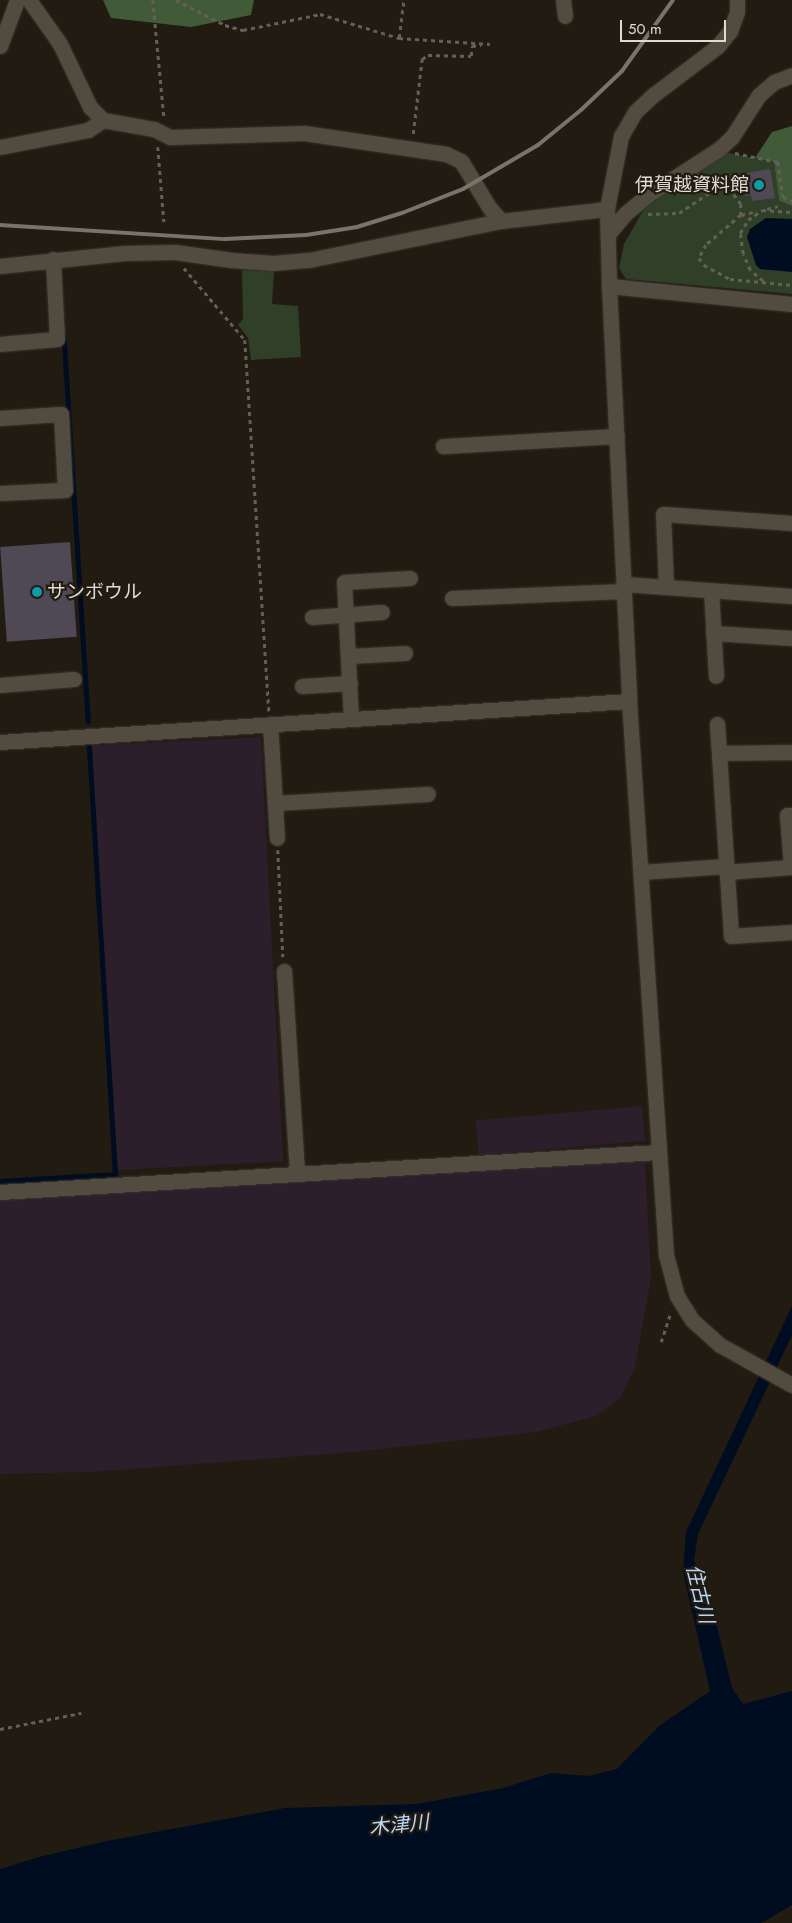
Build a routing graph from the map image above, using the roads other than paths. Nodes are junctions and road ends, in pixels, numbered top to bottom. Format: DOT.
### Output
graph roads {
  1 [pos="17,0"];
  2 [pos="29,0"];
  3 [pos="563,0"];
  4 [pos="737,0"];
  5 [pos="565,16"];
  6 [pos="0,46"];
  7 [pos="792,75"];
  8 [pos="103,120"];
  9 [pos="0,147"];
  10 [pos="607,209"];
  11 [pos="501,221"];
  12 [pos="609,233"];
  13 [pos="53,259"];
  14 [pos="0,266"];
  15 [pos="609,286"];
  16 [pos="792,304"];
  17 [pos="0,344"];
  18 [pos="0,418"];
  19 [pos="617,436"];
  20 [pos="443,446"];
  21 [pos="0,493"];
  22 [pos="792,523"];
  23 [pos="410,578"];
  24 [pos="624,587"];
  25 [pos="666,587"];
  26 [pos="711,590"];
  27 [pos="792,596"];
  28 [pos="452,598"];
  29 [pos="382,612"];
  30 [pos="346,615"];
  31 [pos="312,617"];
  32 [pos="713,633"];
  33 [pos="792,638"];
  34 [pos="405,653"];
  35 [pos="348,656"];
  36 [pos="716,676"];
  37 [pos="74,679"];
  38 [pos="0,684"];
  39 [pos="350,684"];
  40 [pos="302,686"];
  41 [pos="629,702"];
  42 [pos="351,719"];
  43 [pos="270,724"];
  44 [pos="717,724"];
  45 [pos="0,742"];
  46 [pos="792,752"];
  47 [pos="720,753"];
  48 [pos="428,794"];
  49 [pos="275,803"];
  50 [pos="792,815"];
  51 [pos="277,838"];
  52 [pos="726,869"];
  53 [pos="641,872"];
  54 [pos="792,932"];
  55 [pos="284,971"];
  56 [pos="658,1152"];
  57 [pos="297,1174"];
  58 [pos="0,1192"];
  59 [pos="792,1385"];
  1 -- 6 [label="street"];
  2 -- 8 [label="street"];
  3 -- 5 [label="street"];
  4 -- 10 [label="street"];
  7 -- 12 [label="street"];
  8 -- 9 [label="street"];
  8 -- 11 [label="street"];
  10 -- 11 [label="street"];
  10 -- 12 [label="street"];
  11 -- 13 [label="street"];
  12 -- 15 [label="street"];
  13 -- 14 [label="street"];
  13 -- 17 [label="street"];
  15 -- 16 [label="street"];
  15 -- 19 [label="street"];
  18 -- 21 [label="street"];
  19 -- 20 [label="street"];
  19 -- 24 [label="street"];
  22 -- 25 [label="street"];
  23 -- 30 [label="street"];
  24 -- 25 [label="street"];
  24 -- 28 [label="street"];
  24 -- 41 [label="street"];
  25 -- 26 [label="street"];
  26 -- 27 [label="street"];
  26 -- 32 [label="street"];
  29 -- 30 [label="street"];
  30 -- 31 [label="street"];
  30 -- 35 [label="street"];
  32 -- 33 [label="street"];
  32 -- 36 [label="street"];
  34 -- 35 [label="street"];
  35 -- 39 [label="street"];
  37 -- 38 [label="street"];
  39 -- 40 [label="street"];
  39 -- 42 [label="street"];
  41 -- 42 [label="street"];
  41 -- 53 [label="street"];
  42 -- 43 [label="street"];
  43 -- 45 [label="street"];
  43 -- 49 [label="street"];
  44 -- 47 [label="street"];
  46 -- 47 [label="street"];
  47 -- 52 [label="street"];
  48 -- 49 [label="street"];
  49 -- 51 [label="street"];
  50 -- 52 [label="street"];
  52 -- 53 [label="street"];
  52 -- 54 [label="street"];
  53 -- 56 [label="street"];
  55 -- 57 [label="street"];
  56 -- 57 [label="street"];
  56 -- 59 [label="street"];
  57 -- 58 [label="street"];
}
